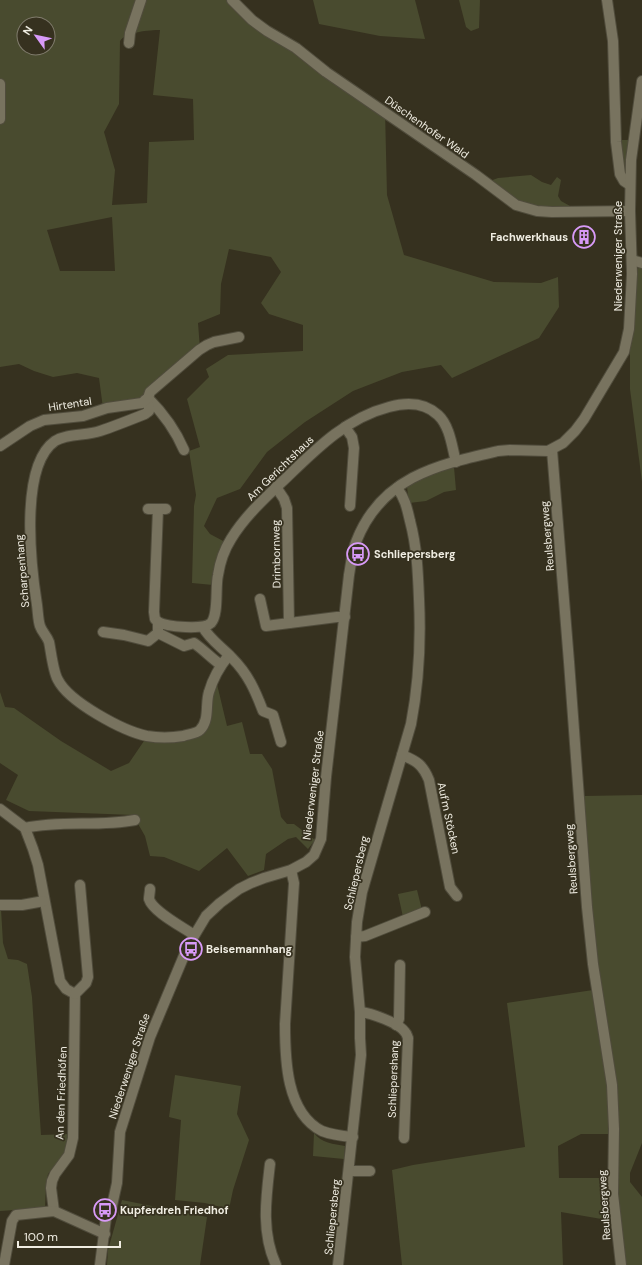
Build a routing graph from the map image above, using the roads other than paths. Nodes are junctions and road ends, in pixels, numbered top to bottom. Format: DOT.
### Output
graph roads {
  1 [pos="141,0"];
  2 [pos="232,0"];
  3 [pos="607,0"];
  4 [pos="129,43"];
  5 [pos="642,81"];
  6 [pos="0,84"];
  7 [pos="0,119"];
  8 [pos="630,185"];
  9 [pos="630,211"];
  10 [pos="632,260"];
  11 [pos="642,263"];
  12 [pos="239,337"];
  13 [pos="146,399"];
  14 [pos="345,427"];
  15 [pos="0,446"];
  16 [pos="184,450"];
  17 [pos="552,450"];
  18 [pos="456,462"];
  19 [pos="276,487"];
  20 [pos="396,488"];
  21 [pos="350,506"];
  22 [pos="157,509"];
  23 [pos="260,599"];
  24 [pos="345,617"];
  25 [pos="158,622"];
  26 [pos="289,623"];
  27 [pos="203,627"];
  28 [pos="103,632"];
  29 [pos="158,633"];
  30 [pos="229,655"];
  31 [pos="221,665"];
  32 [pos="281,742"];
  33 [pos="402,755"];
  34 [pos="0,809"];
  35 [pos="135,820"];
  36 [pos="25,828"];
  37 [pos="292,870"];
  38 [pos="80,885"];
  39 [pos="150,889"];
  40 [pos="456,896"];
  41 [pos="44,900"];
  42 [pos="0,905"];
  43 [pos="425,912"];
  44 [pos="194,935"];
  45 [pos="356,937"];
  46 [pos="400,965"];
  47 [pos="75,994"];
  48 [pos="360,1012"];
  49 [pos="396,1025"];
  50 [pos="353,1137"];
  51 [pos="404,1138"];
  52 [pos="270,1164"];
  53 [pos="349,1171"];
  54 [pos="370,1171"];
  55 [pos="54,1211"];
  56 [pos="105,1232"];
  57 [pos="4,1265"];
  58 [pos="100,1265"];
  59 [pos="276,1265"];
  60 [pos="338,1265"];
  61 [pos="621,1265"];
  1 -- 4 [label="street"];
  2 -- 9 [label="street, Düschenhofer Wald"];
  3 -- 8 [label="street"];
  5 -- 8 [label="street, Niederweniger Straße"];
  6 -- 7 [label="street"];
  8 -- 9 [label="street, Niederweniger Straße"];
  9 -- 10 [label="street, Niederweniger Straße"];
  10 -- 11 [label="street"];
  10 -- 17 [label="street, Niederweniger Straße"];
  12 -- 13 [label="street"];
  13 -- 15 [label="street, Hirtental"];
  13 -- 16 [label="street"];
  13 -- 31 [label="street, Scharpenhang"];
  14 -- 18 [label="street, Am Gerichtshaus"];
  14 -- 19 [label="street, Am Gerichtshaus"];
  14 -- 21 [label="street"];
  17 -- 18 [label="street, Niederweniger Straße"];
  17 -- 61 [label="street, Reulsbergweg"];
  18 -- 20 [label="street, Niederweniger Straße"];
  19 -- 26 [label="street, Drimbornweg"];
  19 -- 27 [label="street, Am Gerichtshaus"];
  20 -- 24 [label="street, Niederweniger Straße"];
  20 -- 33 [label="street, Schliepersberg"];
  22 -- 25 [label="street"];
  23 -- 26 [label="street"];
  24 -- 26 [label="street"];
  24 -- 37 [label="street, Niederweniger Straße"];
  25 -- 27 [label="street"];
  25 -- 29 [label="street"];
  27 -- 30 [label="street"];
  28 -- 29 [label="street"];
  29 -- 31 [label="street"];
  30 -- 31 [label="street"];
  30 -- 32 [label="street"];
  33 -- 40 [label="street, Auf'm Stöcken"];
  33 -- 45 [label="street, Schliepersberg"];
  34 -- 36 [label="street"];
  35 -- 36 [label="street"];
  36 -- 41 [label="street"];
  37 -- 44 [label="street, Niederweniger Straße"];
  37 -- 50 [label="street"];
  38 -- 47 [label="street"];
  39 -- 44 [label="street"];
  41 -- 42 [label="street"];
  41 -- 47 [label="street"];
  43 -- 45 [label="street"];
  44 -- 56 [label="street, Niederweniger Straße"];
  45 -- 48 [label="street, Schliepersberg"];
  46 -- 49 [label="street, Schliepershang"];
  47 -- 55 [label="street, An den Friedhöfen"];
  48 -- 49 [label="street, Schliepershang"];
  48 -- 50 [label="street, Schliepersberg"];
  49 -- 51 [label="street, Schliepershang"];
  50 -- 53 [label="street, Schliepersberg"];
  52 -- 59 [label="street"];
  53 -- 54 [label="street, Schliepersberg"];
  53 -- 60 [label="street, Schliepersberg"];
  55 -- 56 [label="street"];
  55 -- 57 [label="street"];
  56 -- 58 [label="street, Niederweniger Straße"];
}
